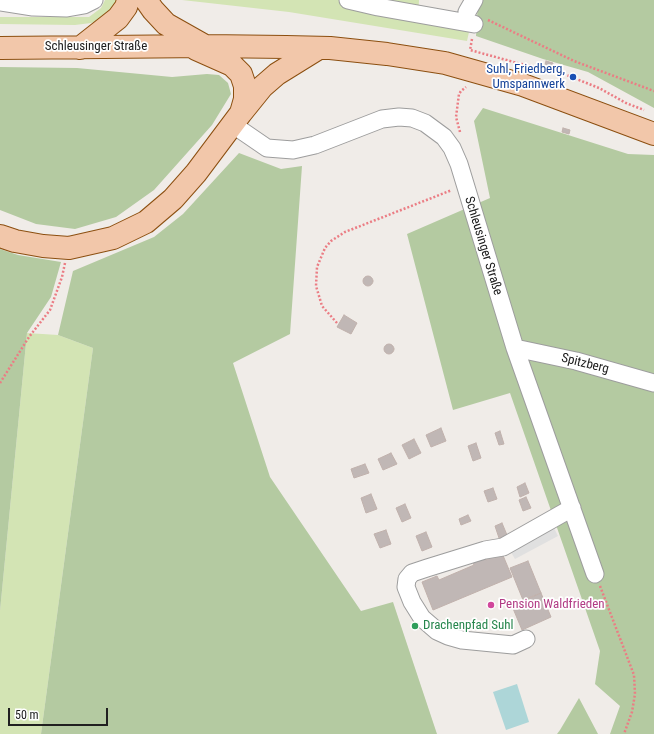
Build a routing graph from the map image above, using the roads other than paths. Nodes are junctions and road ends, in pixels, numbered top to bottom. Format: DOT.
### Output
graph roads {
  1 [pos="86,0"];
  2 [pos="94,0"];
  3 [pos="128,0"];
  4 [pos="146,0"];
  5 [pos="348,0"];
  6 [pos="0,1"];
  7 [pos="67,8"];
  8 [pos="472,12"];
  9 [pos="199,46"];
  10 [pos="0,48"];
  11 [pos="80,48"];
  12 [pos="319,48"];
  13 [pos="237,118"];
  14 [pos="654,134"];
  15 [pos="0,236"];
  16 [pos="515,348"];
  17 [pos="654,383"];
  18 [pos="572,508"];
  19 [pos="595,574"];
  20 [pos="526,639"];
  1 -- 7 [label="lane"];
  2 -- 7 [label="lane"];
  3 -- 11 [label="main road"];
  4 -- 9 [label="main road"];
  5 -- 8 [label="lane"];
  6 -- 7 [label="lane"];
  9 -- 11 [label="main road, Schleusinger Straße"];
  9 -- 12 [label="main road, Schleusinger Straße"];
  9 -- 13 [label="main road"];
  10 -- 11 [label="main road, Schleusinger Straße"];
  12 -- 13 [label="main road"];
  12 -- 14 [label="main road"];
  13 -- 15 [label="main road"];
  13 -- 16 [label="lane, Schleusinger Straße"];
  16 -- 17 [label="lane, Spitzberg"];
  16 -- 18 [label="lane, Schleusinger Straße"];
  18 -- 19 [label="lane, Schleusinger Straße"];
  18 -- 20 [label="lane"];
}
